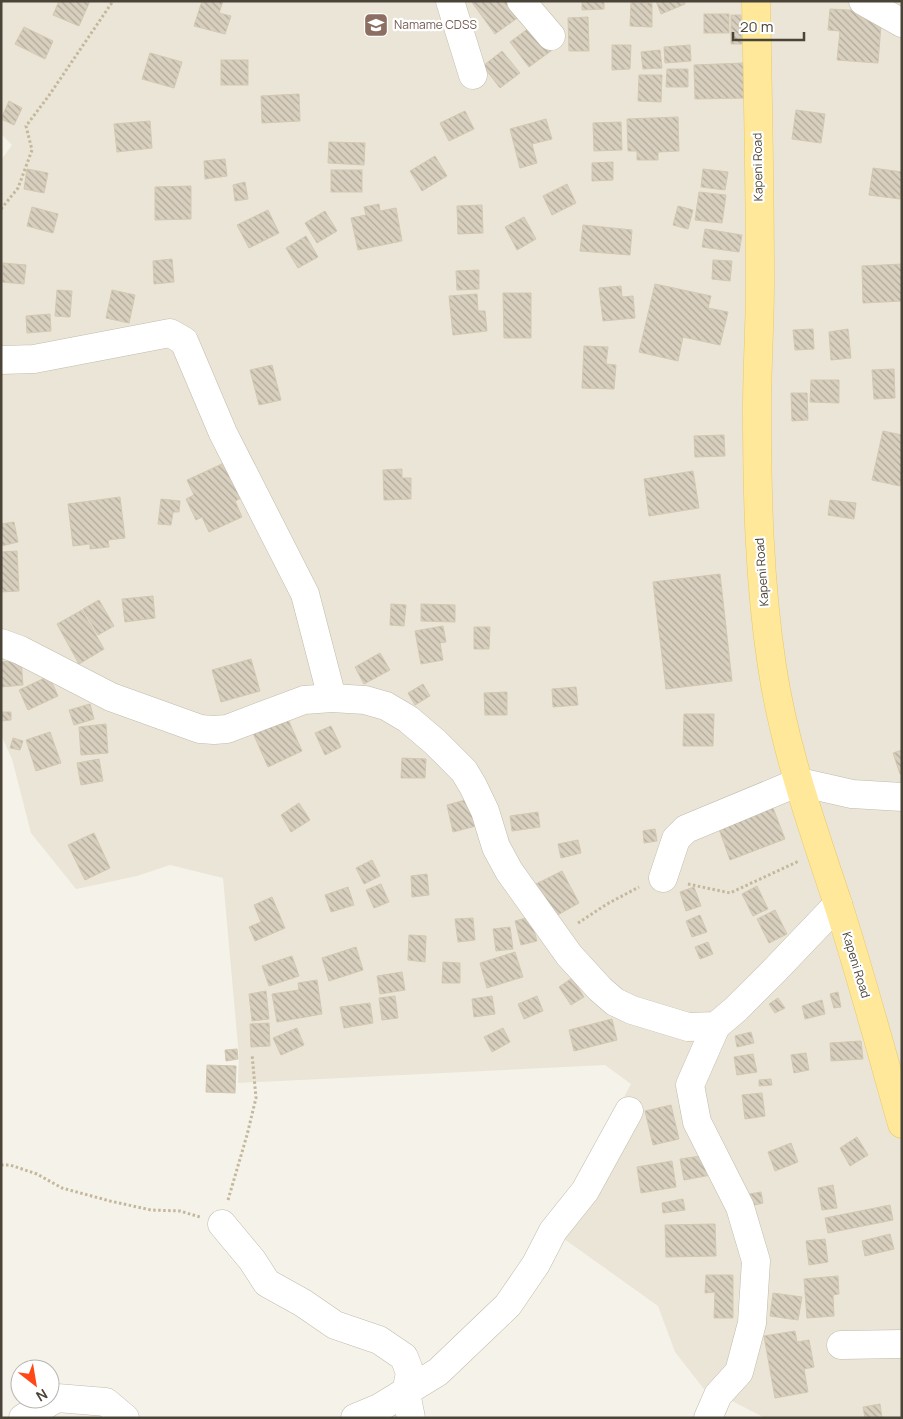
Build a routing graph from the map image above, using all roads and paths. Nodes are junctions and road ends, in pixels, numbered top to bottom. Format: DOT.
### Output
graph roads {
  1 [pos="113,1"];
  2 [pos="450,1"];
  3 [pos="522,1"];
  4 [pos="545,1"];
  5 [pos="756,1"];
  6 [pos="863,1"];
  7 [pos="902,23"];
  8 [pos="473,75"];
  9 [pos="1,209"];
  10 [pos="1,360"];
  11 [pos="1,644"];
  12 [pos="332,698"];
  13 [pos="799,782"];
  14 [pos="902,797"];
  15 [pos="820,851"];
  16 [pos="663,878"];
  17 [pos="838,904"];
  18 [pos="556,937"];
  19 [pos="716,1026"];
  20 [pos="252,1054"];
  21 [pos="629,1111"];
  22 [pos="902,1124"];
  23 [pos="1,1164"];
  24 [pos="222,1224"];
  25 [pos="902,1344"];
  26 [pos="841,1345"];
  27 [pos="408,1405"];
  28 [pos="23,1418"];
  29 [pos="125,1418"];
  30 [pos="355,1418"];
  31 [pos="708,1418"];
  1 -- 9 [label="path"];
  2 -- 8 [label="street"];
  3 -- 4 [label="street"];
  5 -- 13 [label="main road, Kapeni Road"];
  6 -- 7 [label="street"];
  10 -- 12 [label="street"];
  11 -- 12 [label="street"];
  12 -- 18 [label="street"];
  13 -- 14 [label="street"];
  13 -- 15 [label="main road, Kapeni Road"];
  13 -- 16 [label="street"];
  15 -- 16 [label="path"];
  15 -- 17 [label="main road, Kapeni Road"];
  16 -- 18 [label="path"];
  17 -- 19 [label="street"];
  17 -- 22 [label="main road, Kapeni Road"];
  18 -- 19 [label="street"];
  19 -- 31 [label="street"];
  20 -- 24 [label="path"];
  21 -- 27 [label="street"];
  23 -- 24 [label="path"];
  24 -- 27 [label="street"];
  25 -- 26 [label="street"];
  27 -- 30 [label="street"];
  28 -- 29 [label="street"];
}
